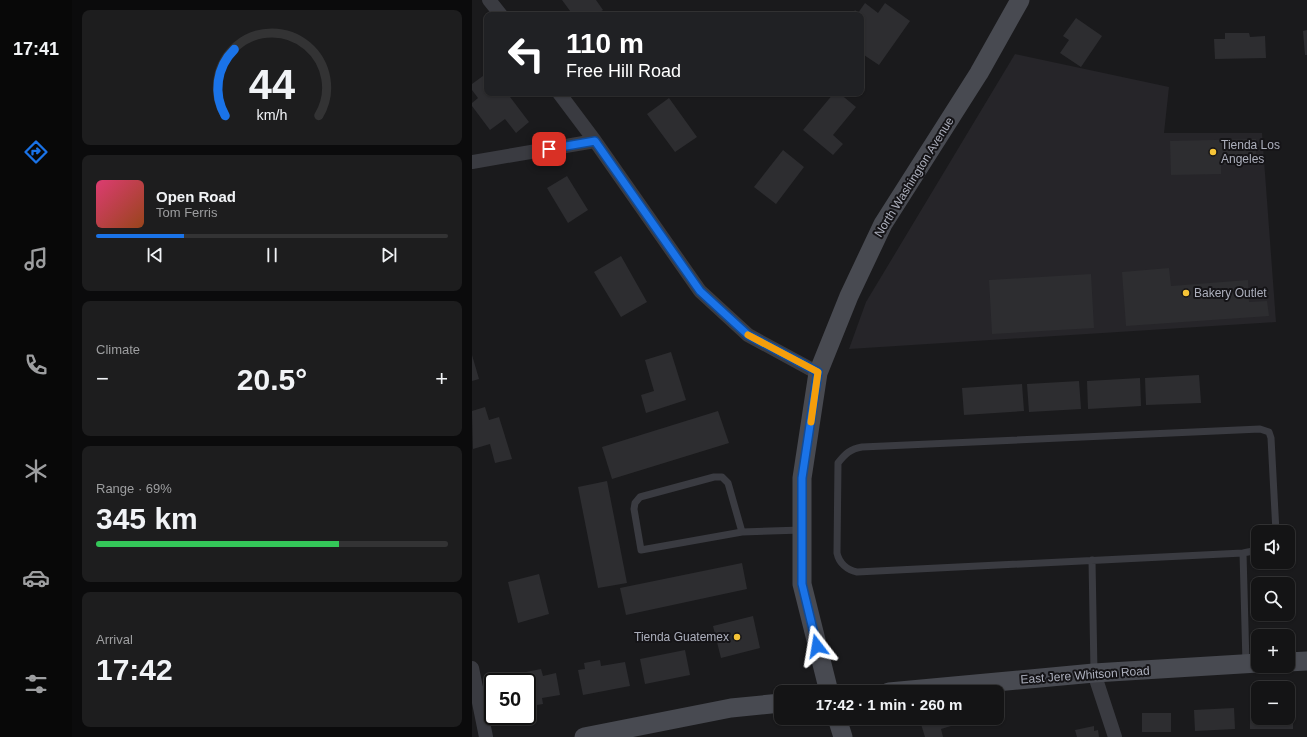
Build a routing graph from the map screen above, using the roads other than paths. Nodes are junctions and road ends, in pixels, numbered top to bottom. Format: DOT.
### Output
graph roads {
  1 [pos="489,0"];
  2 [pos="1020,0"];
  3 [pos="499,12"];
  4 [pos="561,96"];
  5 [pos="595,141"];
  6 [pos="472,162"];
  7 [pos="818,372"];
  8 [pos="1276,525"];
  9 [pos="802,530"];
  10 [pos="742,532"];
  11 [pos="1251,551"];
  12 [pos="1243,553"];
  13 [pos="1092,560"];
  14 [pos="1251,652"];
  15 [pos="1307,661"];
  16 [pos="1295,662"];
  17 [pos="1251,664"];
  18 [pos="472,668"];
  19 [pos="1094,673"];
  20 [pos="827,685"];
  21 [pos="965,685"];
  22 [pos="774,704"];
  23 [pos="839,725"];
  24 [pos="486,737"];
  25 [pos="584,737"];
  26 [pos="843,737"];
  27 [pos="1115,737"];
  1 -- 3 [label="street"];
  2 -- 7 [label="main road, North Washington Avenue"];
  4 -- 5 [label="street"];
  5 -- 6 [label="street"];
  5 -- 7 [label="street"];
  7 -- 9 [label="main road, North Washington Avenue"];
  8 -- 13 [label="lane"];
  9 -- 10 [label="lane"];
  9 -- 20 [label="main road, North Washington Avenue"];
  10 -- 10 [label="lane"];
  11 -- 12 [label="lane"];
  12 -- 13 [label="lane"];
  12 -- 14 [label="lane"];
  13 -- 19 [label="lane"];
  15 -- 16 [label="main road"];
  17 -- 19 [label="main road, East Jere Whitson Road"];
  18 -- 24 [label="street"];
  19 -- 21 [label="main road, East Jere Whitson Road"];
  19 -- 27 [label="street"];
  22 -- 25 [label="main road"];
  23 -- 26 [label="main road"];
}
